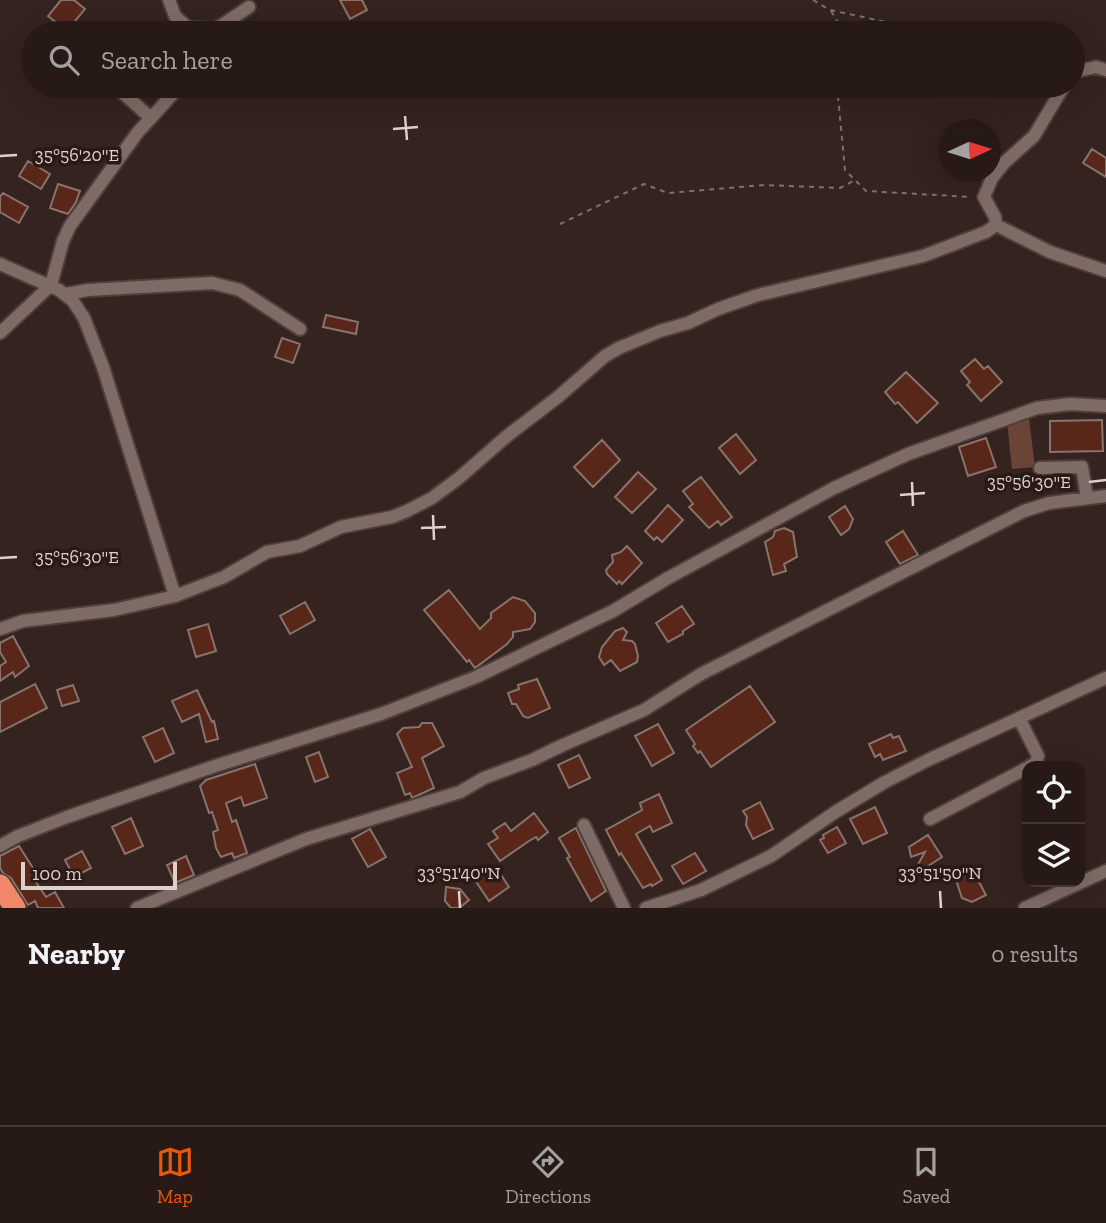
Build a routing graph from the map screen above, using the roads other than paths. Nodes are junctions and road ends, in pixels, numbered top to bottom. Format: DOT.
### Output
graph roads {
  1 [pos="169,0"];
  2 [pos="249,7"];
  3 [pos="180,21"];
  4 [pos="231,21"];
  5 [pos="1106,57"];
  6 [pos="1101,68"];
  7 [pos="128,98"];
  8 [pos="169,98"];
  9 [pos="1057,98"];
  10 [pos="151,118"];
  11 [pos="996,225"];
  12 [pos="0,264"];
  13 [pos="1106,271"];
  14 [pos="51,285"];
  15 [pos="66,294"];
  16 [pos="300,329"];
  17 [pos="0,333"];
  18 [pos="1106,406"];
  19 [pos="1040,468"];
  20 [pos="1106,496"];
  21 [pos="1087,498"];
  22 [pos="175,596"];
  23 [pos="0,629"];
  24 [pos="1106,678"];
  25 [pos="1019,718"];
  26 [pos="1036,761"];
  27 [pos="1022,771"];
  28 [pos="930,820"];
  29 [pos="584,825"];
  30 [pos="0,846"];
  31 [pos="1106,871"];
  32 [pos="0,885"];
  33 [pos="15,908"];
  34 [pos="137,908"];
  35 [pos="624,908"];
  36 [pos="646,908"];
  37 [pos="1024,908"];
  1 -- 3 [label="street"];
  2 -- 4 [label="street"];
  5 -- 6 [label="street"];
  7 -- 10 [label="street"];
  8 -- 10 [label="street"];
  9 -- 11 [label="street"];
  10 -- 14 [label="street"];
  11 -- 13 [label="street"];
  11 -- 22 [label="street"];
  12 -- 14 [label="street"];
  14 -- 15 [label="street"];
  14 -- 17 [label="street"];
  15 -- 16 [label="street"];
  15 -- 22 [label="street"];
  18 -- 30 [label="street"];
  19 -- 21 [label="street"];
  20 -- 21 [label="street"];
  21 -- 34 [label="street"];
  22 -- 23 [label="street"];
  24 -- 25 [label="street"];
  25 -- 26 [label="street"];
  25 -- 36 [label="street"];
  27 -- 28 [label="street"];
  29 -- 35 [label="street"];
  31 -- 37 [label="street"];
  32 -- 33 [label="highway"];
}
